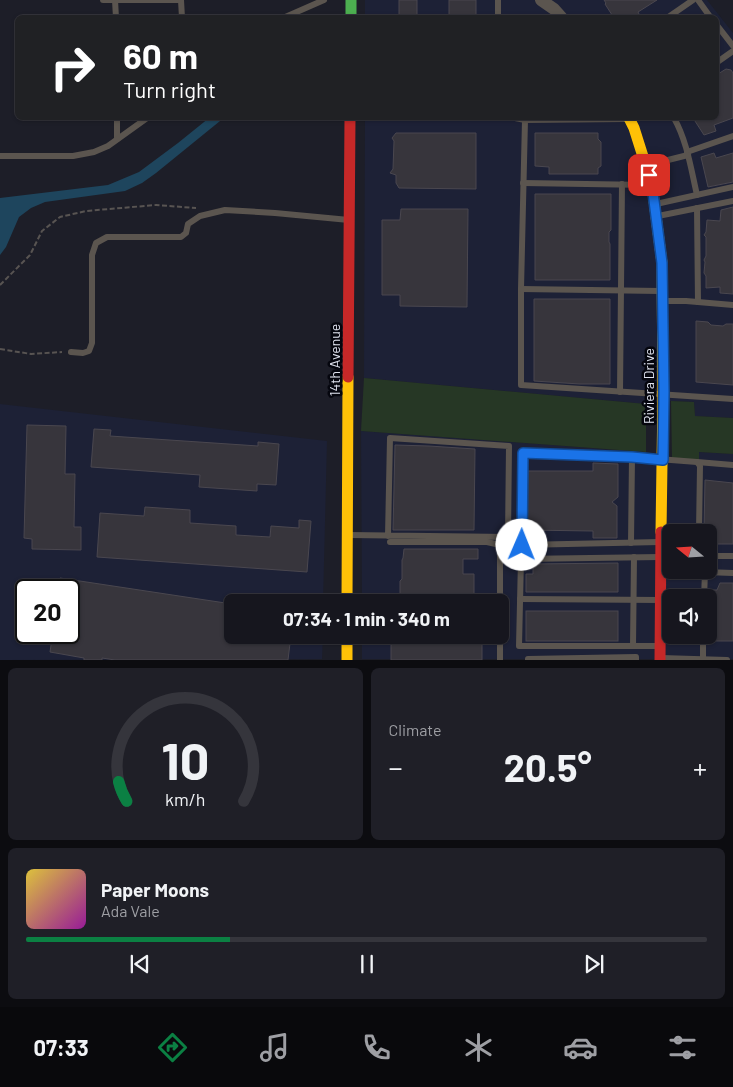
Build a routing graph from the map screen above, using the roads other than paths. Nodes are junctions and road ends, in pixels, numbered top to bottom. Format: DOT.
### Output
graph roads {
  1 [pos="103,0"];
  2 [pos="115,0"];
  3 [pos="181,0"];
  4 [pos="324,0"];
  5 [pos="351,0"];
  6 [pos="498,0"];
  7 [pos="541,0"];
  8 [pos="693,0"];
  9 [pos="698,0"];
  10 [pos="116,15"];
  11 [pos="182,15"];
  12 [pos="290,15"];
  13 [pos="351,15"];
  14 [pos="498,15"];
  15 [pos="559,15"];
  16 [pos="671,15"];
  17 [pos="709,15"];
  18 [pos="719,28"];
  19 [pos="733,46"];
  20 [pos="733,51"];
  21 [pos="719,61"];
  22 [pos="117,120"];
  23 [pos="144,120"];
  24 [pos="350,120"];
  25 [pos="525,120"];
  26 [pos="631,120"];
  27 [pos="675,120"];
  28 [pos="733,136"];
  29 [pos="117,139"];
  30 [pos="688,154"];
  31 [pos="0,156"];
  32 [pos="646,166"];
  33 [pos="523,183"];
  34 [pos="622,184"];
  35 [pos="652,185"];
  36 [pos="733,187"];
  37 [pos="697,195"];
  38 [pos="733,201"];
  39 [pos="655,204"];
  40 [pos="697,208"];
  41 [pos="656,216"];
  42 [pos="350,220"];
  43 [pos="521,289"];
  44 [pos="622,290"];
  45 [pos="663,296"];
  46 [pos="698,302"];
  47 [pos="733,305"];
  48 [pos="71,352"];
  49 [pos="620,392"];
  50 [pos="664,395"];
  51 [pos="733,399"];
  52 [pos="632,457"];
  53 [pos="663,460"];
  54 [pos="697,462"];
  55 [pos="733,465"];
  56 [pos="662,524"];
  57 [pos="699,524"];
  58 [pos="347,535"];
  59 [pos="389,539"];
  60 [pos="662,542"];
  61 [pos="631,543"];
  62 [pos="662,555"];
  63 [pos="718,556"];
  64 [pos="733,556"];
  65 [pos="634,557"];
  66 [pos="662,568"];
  67 [pos="661,572"];
  68 [pos="718,572"];
  69 [pos="733,573"];
  70 [pos="347,594"];
  71 [pos="500,594"];
  72 [pos="520,599"];
  73 [pos="634,600"];
  74 [pos="661,600"];
  75 [pos="347,644"];
  76 [pos="500,644"];
  77 [pos="703,644"];
  78 [pos="633,646"];
  79 [pos="660,646"];
  80 [pos="660,659"];
  81 [pos="703,659"];
  82 [pos="346,660"];
  83 [pos="500,660"];
  84 [pos="528,660"];
  85 [pos="636,660"];
  86 [pos="727,660"];
  1 -- 2 [label="lane"];
  2 -- 3 [label="lane"];
  2 -- 10 [label="lane"];
  3 -- 11 [label="lane"];
  4 -- 12 [label="lane"];
  5 -- 13 [label="street"];
  6 -- 14 [label="lane"];
  7 -- 15 [label="street"];
  8 -- 16 [label="lane"];
  9 -- 17 [label="lane"];
  18 -- 19 [label="lane"];
  20 -- 21 [label="lane"];
  22 -- 29 [label="lane"];
  23 -- 29 [label="lane"];
  24 -- 42 [label="street, 14th Avenue"];
  25 -- 26 [label="lane"];
  25 -- 33 [label="lane"];
  26 -- 32 [label="street, Riviera Drive"];
  27 -- 30 [label="lane"];
  28 -- 30 [label="lane"];
  29 -- 31 [label="lane"];
  30 -- 32 [label="lane"];
  30 -- 37 [label="lane"];
  32 -- 35 [label="street, Riviera Drive"];
  33 -- 34 [label="lane"];
  33 -- 43 [label="lane"];
  34 -- 35 [label="lane"];
  34 -- 44 [label="lane"];
  35 -- 39 [label="street, Riviera Drive"];
  36 -- 37 [label="lane"];
  37 -- 39 [label="lane"];
  38 -- 40 [label="lane"];
  39 -- 41 [label="street, Riviera Drive"];
  40 -- 41 [label="lane"];
  40 -- 46 [label="lane"];
  41 -- 45 [label="street, Riviera Drive"];
  42 -- 48 [label="lane"];
  42 -- 58 [label="street, 14th Avenue"];
  43 -- 44 [label="lane"];
  43 -- 49 [label="lane"];
  44 -- 45 [label="lane"];
  44 -- 49 [label="lane"];
  45 -- 46 [label="lane"];
  45 -- 50 [label="street, Riviera Drive"];
  46 -- 47 [label="lane"];
  49 -- 50 [label="lane"];
  50 -- 51 [label="lane"];
  50 -- 53 [label="street, Riviera Drive"];
  52 -- 53 [label="lane"];
  52 -- 61 [label="lane"];
  52 -- 61 [label="lane"];
  53 -- 54 [label="lane"];
  53 -- 56 [label="street, Riviera Drive"];
  54 -- 55 [label="lane"];
  54 -- 57 [label="lane"];
  58 -- 59 [label="lane"];
  58 -- 70 [label="street, 14th Avenue"];
  59 -- 59 [label="lane"];
  59 -- 71 [label="lane"];
  60 -- 61 [label="lane"];
  62 -- 65 [label="lane"];
  63 -- 64 [label="lane"];
  65 -- 72 [label="lane"];
  65 -- 73 [label="lane"];
  66 -- 67 [label="street, Riviera Drive"];
  67 -- 74 [label="street, Riviera Drive"];
  68 -- 69 [label="lane"];
  72 -- 73 [label="lane"];
  72 -- 78 [label="lane"];
  73 -- 74 [label="lane"];
  73 -- 78 [label="lane"];
  74 -- 79 [label="street, Riviera Drive"];
  75 -- 82 [label="street"];
  76 -- 83 [label="lane"];
  77 -- 81 [label="lane"];
  78 -- 79 [label="lane"];
  79 -- 80 [label="street, Riviera Drive"];
  80 -- 81 [label="lane"];
  81 -- 86 [label="lane"];
  84 -- 85 [label="lane"];
}
